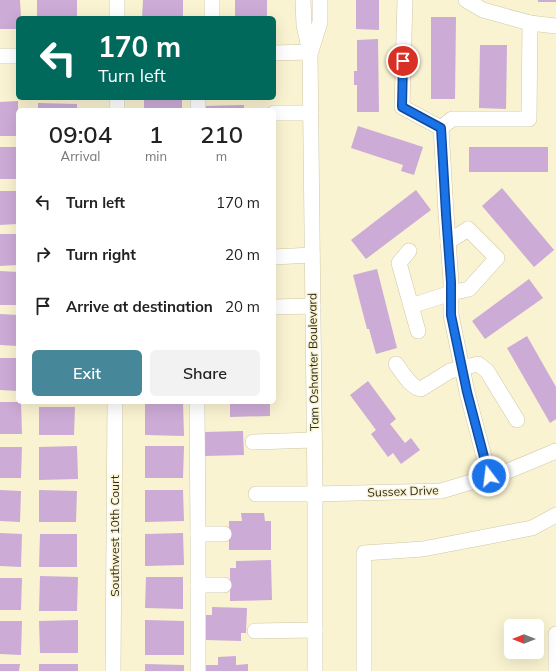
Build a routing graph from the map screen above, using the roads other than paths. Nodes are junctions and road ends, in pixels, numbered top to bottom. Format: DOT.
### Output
graph roads {
  1 [pos="117,0"];
  2 [pos="212,0"];
  3 [pos="304,0"];
  4 [pos="320,0"];
  5 [pos="405,0"];
  6 [pos="466,0"];
  7 [pos="117,16"];
  8 [pos="212,16"];
  9 [pos="530,23"];
  10 [pos="556,26"];
  11 [pos="310,52"];
  12 [pos="276,53"];
  13 [pos="0,56"];
  14 [pos="16,56"];
  15 [pos="276,113"];
  16 [pos="311,113"];
  17 [pos="441,128"];
  18 [pos="448,242"];
  19 [pos="409,251"];
  20 [pos="312,255"];
  21 [pos="276,257"];
  22 [pos="451,293"];
  23 [pos="313,306"];
  24 [pos="411,306"];
  25 [pos="276,307"];
  26 [pos="418,331"];
  27 [pos="396,364"];
  28 [pos="462,368"];
  29 [pos="115,404"];
  30 [pos="197,404"];
  31 [pos="517,420"];
  32 [pos="314,440"];
  33 [pos="254,442"];
  34 [pos="556,451"];
  35 [pos="489,476"];
  36 [pos="256,494"];
  37 [pos="315,494"];
  38 [pos="556,515"];
  39 [pos="198,534"];
  40 [pos="224,534"];
  41 [pos="198,585"];
  42 [pos="224,585"];
  43 [pos="315,630"];
  44 [pos="255,631"];
  45 [pos="556,634"];
  46 [pos="113,671"];
  47 [pos="198,671"];
  48 [pos="315,671"];
  49 [pos="364,671"];
  50 [pos="556,671"];
  1 -- 7 [label="street"];
  2 -- 8 [label="street"];
  3 -- 11 [label="street, Tam Oshanter Boulevard"];
  4 -- 11 [label="street, Tam Oshanter Boulevard"];
  5 -- 17 [label="street"];
  6 -- 9 [label="street"];
  9 -- 10 [label="street"];
  9 -- 17 [label="street"];
  11 -- 12 [label="street"];
  11 -- 16 [label="street, Tam Oshanter Boulevard"];
  13 -- 14 [label="street"];
  15 -- 16 [label="street"];
  16 -- 20 [label="street, Tam Oshanter Boulevard"];
  17 -- 18 [label="street"];
  18 -- 22 [label="street"];
  18 -- 22 [label="street"];
  19 -- 24 [label="street"];
  20 -- 21 [label="street"];
  20 -- 23 [label="street, Tam Oshanter Boulevard"];
  22 -- 24 [label="street"];
  22 -- 28 [label="street"];
  23 -- 25 [label="street"];
  23 -- 32 [label="street, Tam Oshanter Boulevard"];
  24 -- 26 [label="street"];
  27 -- 28 [label="street"];
  28 -- 31 [label="street"];
  28 -- 35 [label="street"];
  29 -- 46 [label="street, Southwest 10th Court"];
  30 -- 39 [label="street"];
  32 -- 33 [label="street"];
  32 -- 37 [label="street, Tam Oshanter Boulevard"];
  34 -- 35 [label="street, Sussex Drive"];
  35 -- 37 [label="street, Sussex Drive"];
  36 -- 37 [label="street, Sussex Drive"];
  37 -- 43 [label="street, Tam Oshanter Boulevard"];
  38 -- 49 [label="street"];
  39 -- 40 [label="street"];
  39 -- 41 [label="street"];
  41 -- 42 [label="street"];
  41 -- 47 [label="street"];
  43 -- 44 [label="street"];
  43 -- 48 [label="street, Tam Oshanter Boulevard"];
  45 -- 50 [label="street"];
}
